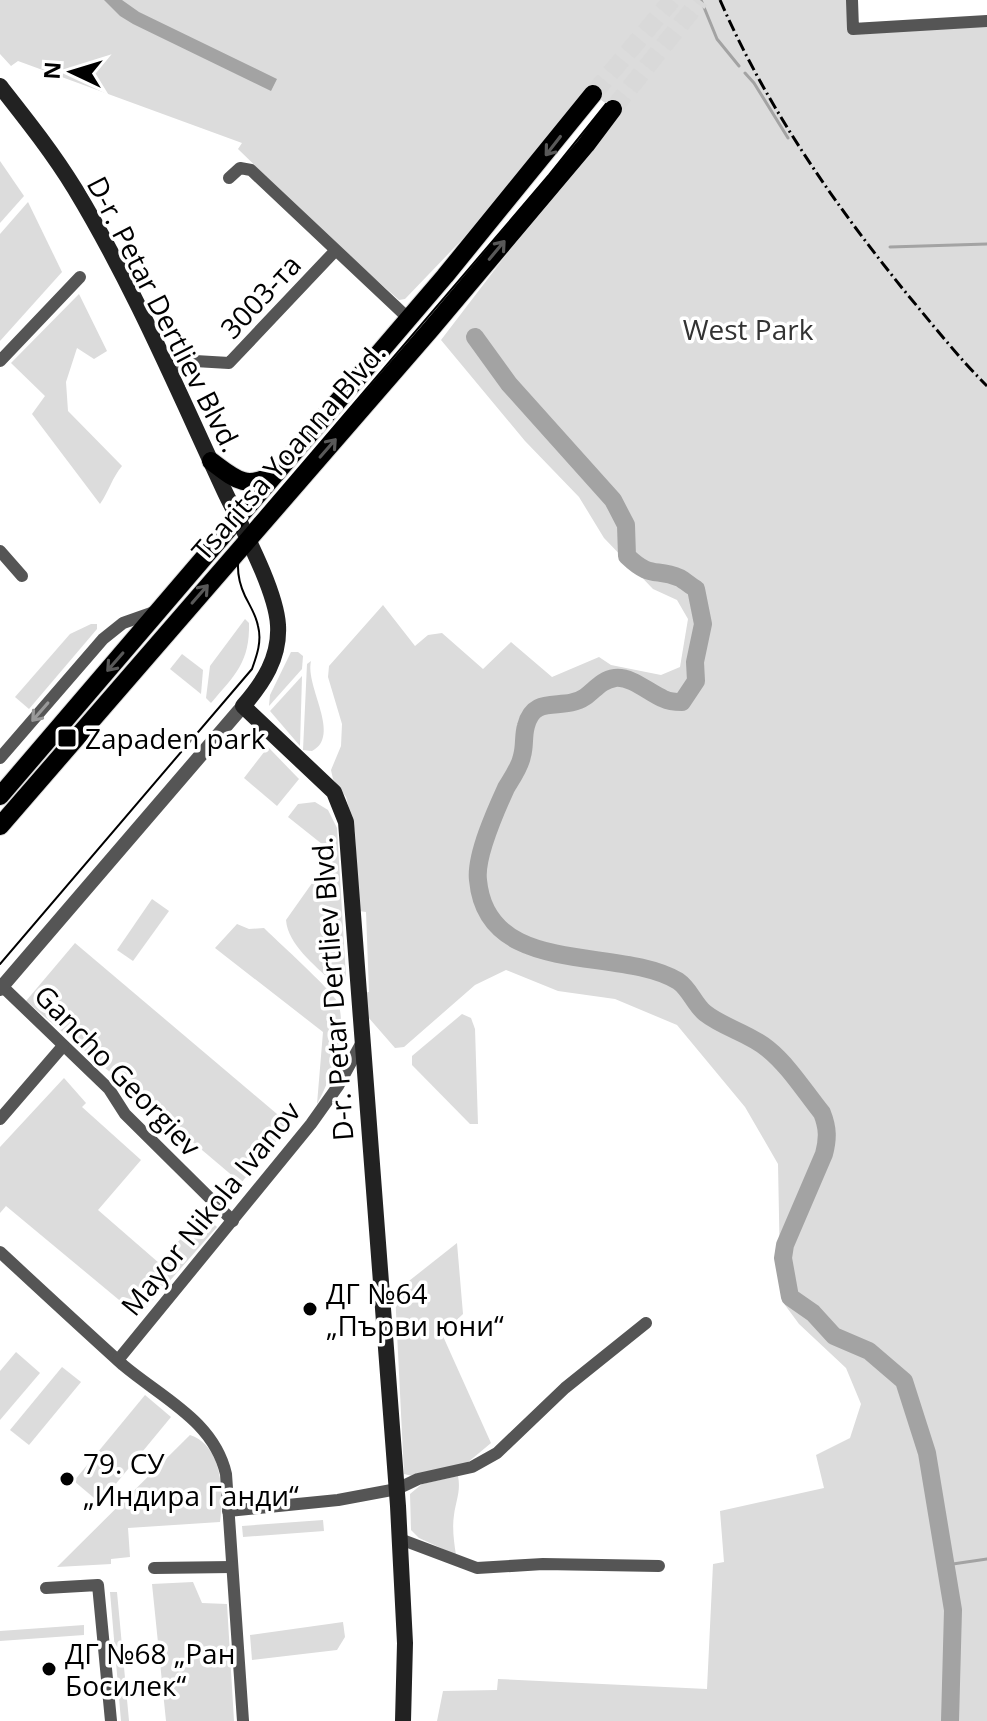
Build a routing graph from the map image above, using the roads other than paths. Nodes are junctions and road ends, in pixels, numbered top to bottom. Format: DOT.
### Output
graph roads {
  1 [pos="852,0"];
  2 [pos="987,21"];
  3 [pos="0,86"];
  4 [pos="593,94"];
  5 [pos="613,109"];
  6 [pos="229,178"];
  7 [pos="335,251"];
  8 [pos="80,277"];
  9 [pos="408,318"];
  10 [pos="0,361"];
  11 [pos="172,375"];
  12 [pos="211,461"];
  13 [pos="276,472"];
  14 [pos="239,517"];
  15 [pos="248,541"];
  16 [pos="0,551"];
  17 [pos="22,576"];
  18 [pos="160,609"];
  19 [pos="243,706"];
  20 [pos="0,758"];
  21 [pos="0,796"];
  22 [pos="0,826"];
  23 [pos="1,988"];
  24 [pos="361,1044"];
  25 [pos="63,1046"];
  26 [pos="0,1119"];
  27 [pos="233,1221"];
  28 [pos="0,1252"];
  29 [pos="646,1323"];
  30 [pos="118,1360"];
  31 [pos="397,1489"];
  32 [pos="228,1511"];
  33 [pos="400,1539"];
  34 [pos="659,1566"];
  35 [pos="232,1567"];
  36 [pos="154,1568"];
  37 [pos="46,1588"];
  38 [pos="111,1721"];
  39 [pos="243,1721"];
  40 [pos="403,1721"];
  1 -- 2 [label="street"];
  3 -- 11 [label="main road, D-r. Petar Dertliev Blvd."];
  4 -- 9 [label="main road, Tsaritsa Yoanna Blvd., one-way"];
  15 -- 5 [label="main road, Tsaritsa Yoanna Blvd., one-way"];
  6 -- 7 [label="street"];
  7 -- 9 [label="street"];
  7 -- 11 [label="street, 3003-та"];
  8 -- 10 [label="street"];
  9 -- 13 [label="main road, Tsaritsa Yoanna Blvd."];
  11 -- 12 [label="main road, D-r. Petar Dertliev Blvd."];
  12 -- 13 [label="main road"];
  12 -- 14 [label="main road, D-r. Petar Dertliev Blvd."];
  13 -- 14 [label="main road, Tsaritsa Yoanna Blvd."];
  14 -- 15 [label="main road, D-r. Petar Dertliev Blvd."];
  14 -- 18 [label="main road, Tsaritsa Yoanna Blvd."];
  15 -- 19 [label="main road, D-r. Petar Dertliev Blvd."];
  22 -- 15 [label="main road, Tsaritsa Yoanna Blvd., one-way"];
  16 -- 17 [label="street"];
  18 -- 20 [label="street, one-way"];
  18 -- 21 [label="main road, Tsaritsa Yoanna Blvd., one-way"];
  19 -- 23 [label="street"];
  19 -- 24 [label="main road, D-r. Petar Dertliev Blvd."];
  23 -- 25 [label="street, Gancho Georgiev"];
  24 -- 27 [label="street, Mayor Nikola Ivanov"];
  24 -- 31 [label="main road, D-r. Petar Dertliev Blvd."];
  25 -- 26 [label="street"];
  25 -- 27 [label="street, Gancho Georgiev"];
  27 -- 30 [label="street, Mayor Nikola Ivanov"];
  28 -- 30 [label="street"];
  29 -- 31 [label="street"];
  30 -- 32 [label="street"];
  31 -- 32 [label="street"];
  31 -- 33 [label="main road, D-r. Petar Dertliev Blvd."];
  32 -- 35 [label="street"];
  33 -- 34 [label="street"];
  33 -- 40 [label="main road, D-r. Petar Dertliev Blvd."];
  35 -- 36 [label="street"];
  35 -- 39 [label="street"];
  37 -- 38 [label="street"];
}
